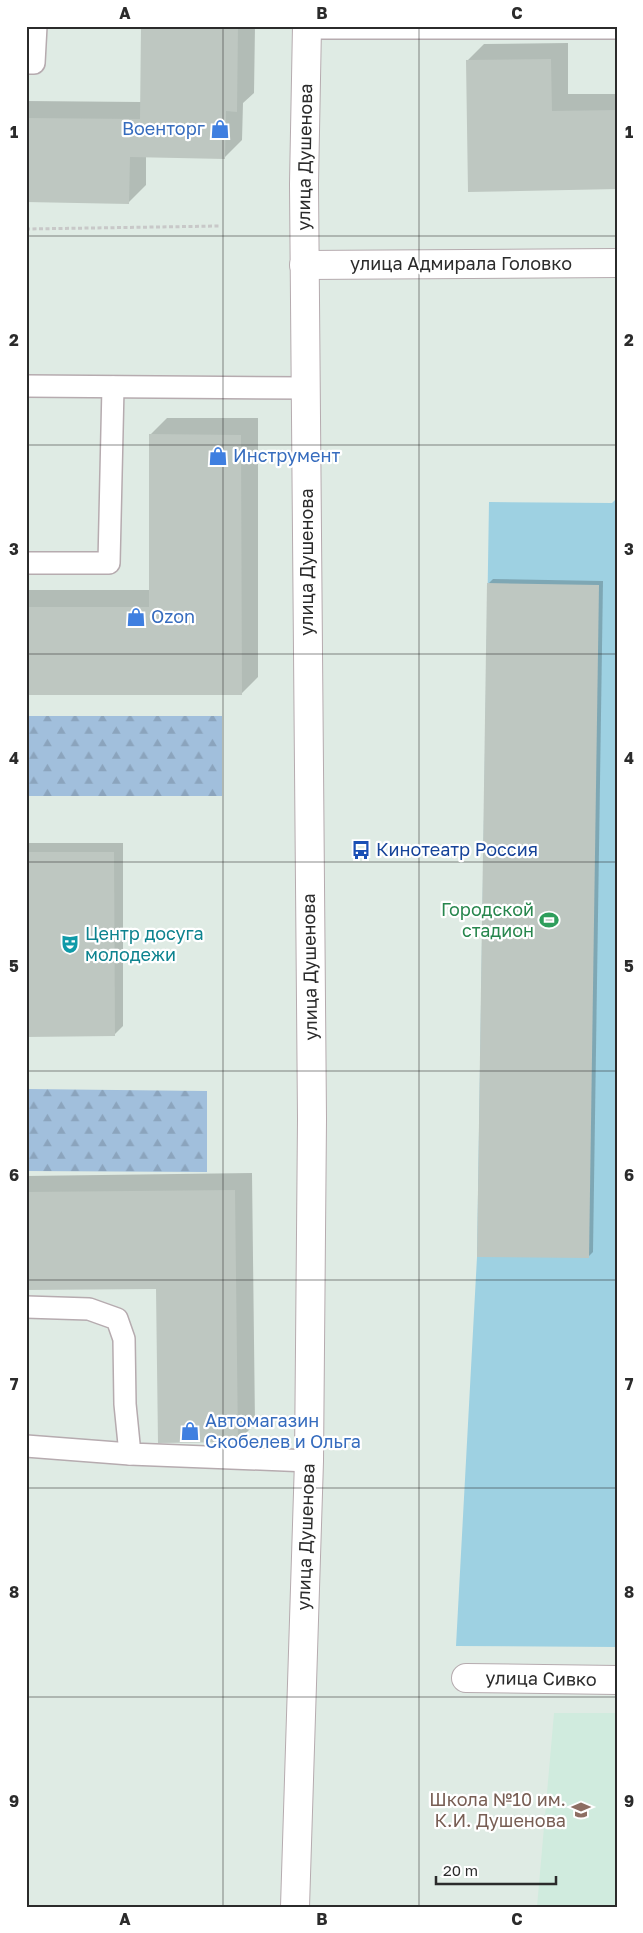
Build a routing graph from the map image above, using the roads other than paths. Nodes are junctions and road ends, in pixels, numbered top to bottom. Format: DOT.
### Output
graph roads {
  1 [pos="36,26"];
  2 [pos="306,27"];
  3 [pos="593,27"];
  4 [pos="617,28"];
  5 [pos="26,62"];
  6 [pos="617,263"];
  7 [pos="304,265"];
  8 [pos="26,386"];
  9 [pos="114,387"];
  10 [pos="306,388"];
  11 [pos="26,563"];
  12 [pos="26,1307"];
  13 [pos="26,1446"];
  14 [pos="130,1454"];
  15 [pos="309,1461"];
  16 [pos="466,1678"];
  17 [pos="617,1680"];
  18 [pos="295,1907"];
  1 -- 5 [label="lane"];
  2 -- 3 [label="lane"];
  2 -- 7 [label="street, улица Душенова"];
  3 -- 4 [label="lane"];
  6 -- 7 [label="street, улица Адмирала Головко"];
  7 -- 10 [label="street, улица Душенова"];
  8 -- 9 [label="lane"];
  9 -- 10 [label="lane"];
  9 -- 11 [label="lane"];
  10 -- 15 [label="street, улица Душенова"];
  12 -- 14 [label="lane"];
  13 -- 14 [label="lane"];
  14 -- 15 [label="lane"];
  15 -- 18 [label="street, улица Душенова"];
  16 -- 17 [label="street, улица Сивко"];
}
